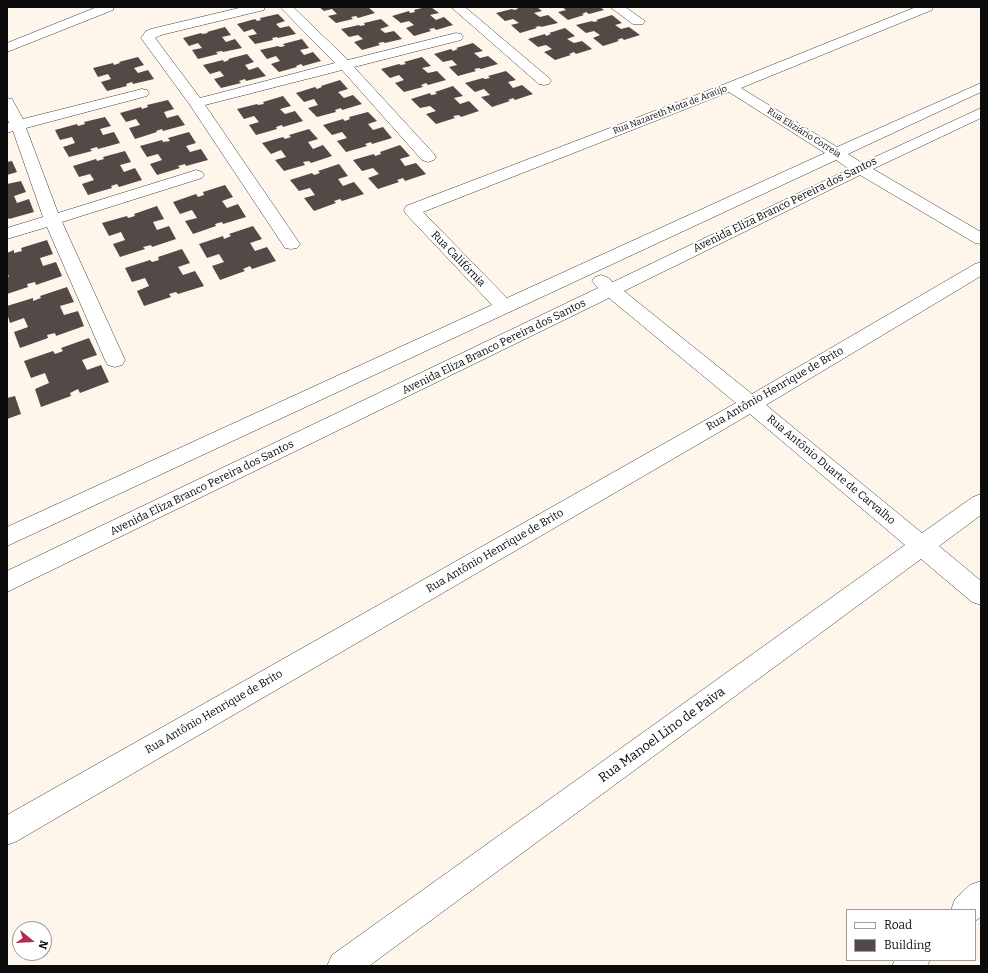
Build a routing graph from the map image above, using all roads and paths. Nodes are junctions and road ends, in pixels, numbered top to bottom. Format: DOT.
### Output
graph roads {
  1 [pos="108,7"];
  2 [pos="259,7"];
  3 [pos="286,7"];
  4 [pos="457,7"];
  5 [pos="616,7"];
  6 [pos="927,7"];
  7 [pos="638,21"];
  8 [pos="456,37"];
  9 [pos="7,48"];
  10 [pos="346,66"];
  11 [pos="544,81"];
  12 [pos="730,87"];
  13 [pos="981,87"];
  14 [pos="142,93"];
  15 [pos="7,102"];
  16 [pos="196,103"];
  17 [pos="981,112"];
  18 [pos="12,126"];
  19 [pos="837,153"];
  20 [pos="428,157"];
  21 [pos="861,169"];
  22 [pos="196,175"];
  23 [pos="412,210"];
  24 [pos="53,220"];
  25 [pos="7,234"];
  26 [pos="981,240"];
  27 [pos="291,244"];
  28 [pos="589,268"];
  29 [pos="981,268"];
  30 [pos="610,290"];
  31 [pos="505,308"];
  32 [pos="115,360"];
  33 [pos="751,404"];
  34 [pos="981,503"];
  35 [pos="7,537"];
  36 [pos="922,546"];
  37 [pos="7,582"];
  38 [pos="981,596"];
  39 [pos="7,831"];
  40 [pos="981,896"];
  41 [pos="967,909"];
  42 [pos="343,966"];
  1 -- 9 [label="street"];
  2 -- 16 [label="street"];
  3 -- 10 [label="street"];
  4 -- 11 [label="street"];
  5 -- 7 [label="street"];
  6 -- 12 [label="street, Rua Nazareth Mota de Araújo"];
  8 -- 10 [label="street"];
  10 -- 16 [label="street"];
  10 -- 20 [label="street"];
  12 -- 19 [label="street, Rua Eliziário Correia"];
  12 -- 23 [label="street, Rua Nazareth Mota de Araújo"];
  13 -- 19 [label="street, Avenida Eliza Branco Pereira dos Santos"];
  14 -- 18 [label="street"];
  15 -- 18 [label="street"];
  16 -- 27 [label="street"];
  17 -- 21 [label="street, Avenida Eliza Branco Pereira dos Santos"];
  18 -- 24 [label="street"];
  19 -- 21 [label="street, Rua Eliziário Correia"];
  19 -- 28 [label="street, Avenida Eliza Branco Pereira dos Santos"];
  21 -- 26 [label="street, Rua Eliziário Correia"];
  21 -- 30 [label="street, Avenida Eliza Branco Pereira dos Santos"];
  22 -- 24 [label="street"];
  23 -- 31 [label="street, Rua Califórnia"];
  24 -- 25 [label="street"];
  24 -- 32 [label="street"];
  28 -- 30 [label="street, Rua Antônio Duarte de Carvalho"];
  28 -- 31 [label="street, Avenida Eliza Branco Pereira dos Santos"];
  29 -- 33 [label="street, Rua Antônio Henrique de Brito"];
  30 -- 33 [label="street, Rua Antônio Duarte de Carvalho"];
  30 -- 37 [label="street, Avenida Eliza Branco Pereira dos Santos"];
  31 -- 35 [label="street, Avenida Eliza Branco Pereira dos Santos"];
  33 -- 36 [label="street, Rua Antônio Duarte de Carvalho"];
  33 -- 39 [label="street, Rua Antônio Henrique de Brito"];
  34 -- 36 [label="street, Rua Manoel Lino de Paiva"];
  36 -- 38 [label="street, Rua Antônio Duarte de Carvalho"];
  36 -- 42 [label="street, Rua Manoel Lino de Paiva"];
  40 -- 41 [label="street"];
}
